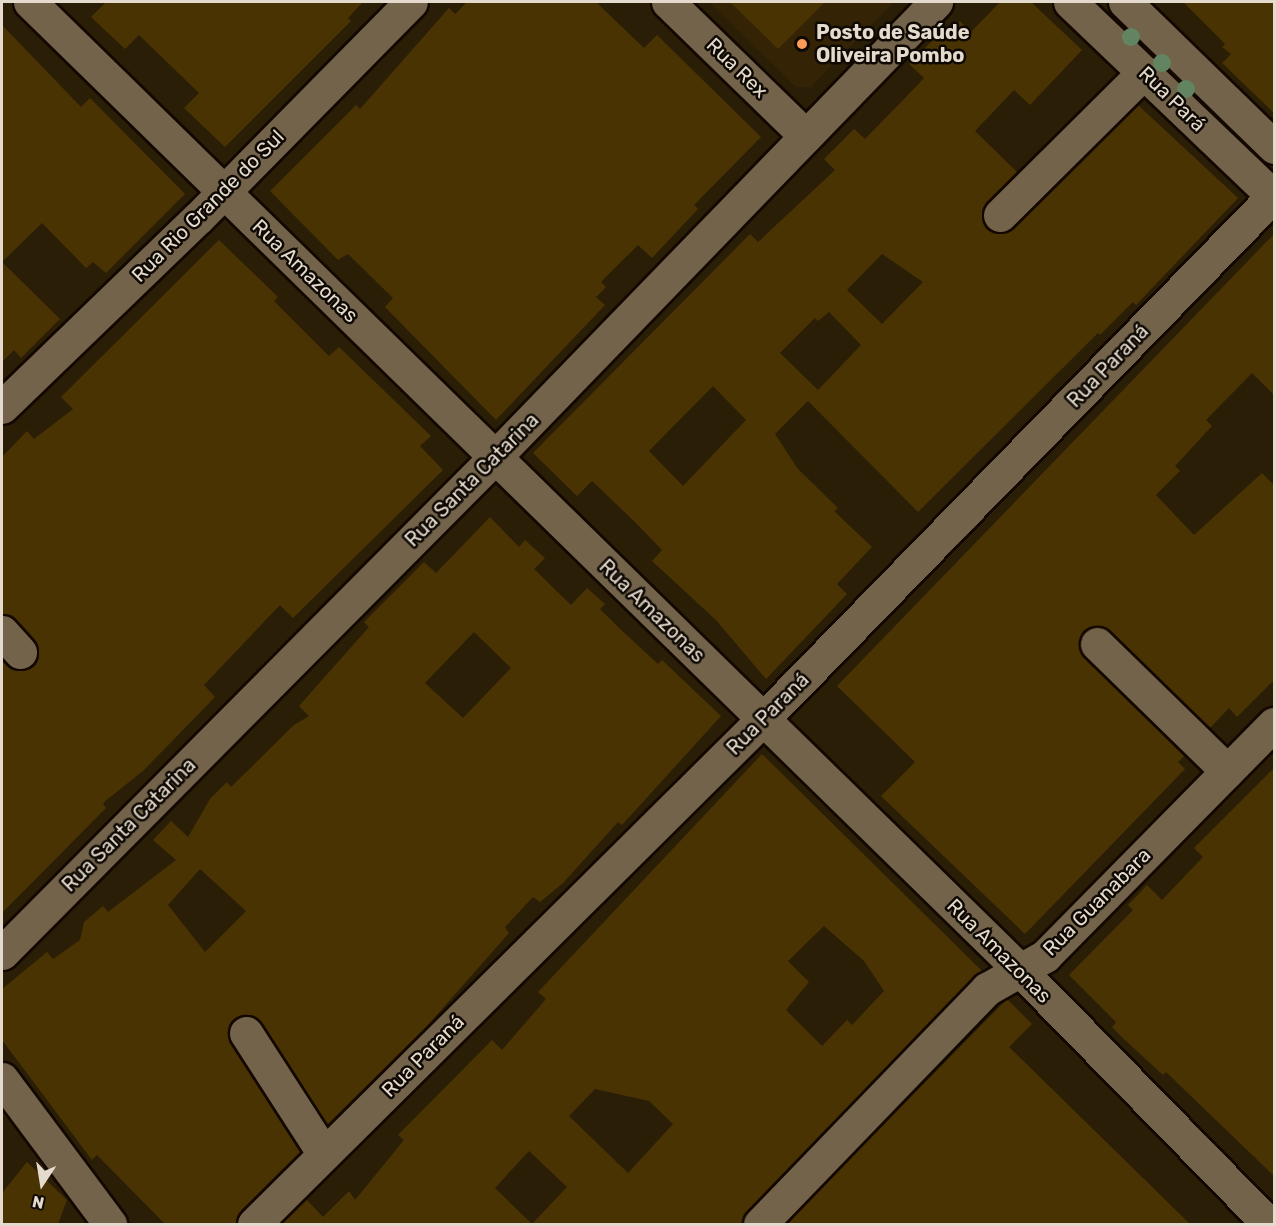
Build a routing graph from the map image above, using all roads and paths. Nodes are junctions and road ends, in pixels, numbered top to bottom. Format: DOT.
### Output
graph roads {
  1 [pos="30,2"];
  2 [pos="411,2"];
  3 [pos="668,2"];
  4 [pos="936,2"];
  5 [pos="1070,2"];
  6 [pos="1125,2"];
  7 [pos="1144,72"];
  8 [pos="806,136"];
  9 [pos="1275,147"];
  10 [pos="224,191"];
  11 [pos="1274,196"];
  12 [pos="1000,214"];
  13 [pos="2,407"];
  14 [pos="495,457"];
  15 [pos="1097,644"];
  16 [pos="763,719"];
  17 [pos="1275,723"];
  18 [pos="1227,771"];
  19 [pos="2,953"];
  20 [pos="1019,969"];
  21 [pos="246,1033"];
  22 [pos="2,1079"];
  23 [pos="324,1154"];
  24 [pos="110,1224"];
  25 [pos="254,1224"];
  26 [pos="760,1224"];
  27 [pos="1269,1224"];
  1 -- 10 [label="street, Rua Amazonas"];
  2 -- 10 [label="street, Rua Rio Grande do Sul"];
  3 -- 8 [label="street, Rua Rex"];
  4 -- 8 [label="street, Rua Santa Catarina"];
  5 -- 7 [label="street, Rua Pará"];
  6 -- 9 [label="street, Rua Pará"];
  7 -- 11 [label="street, Rua Pará"];
  7 -- 12 [label="street"];
  8 -- 14 [label="street, Rua Santa Catarina"];
  10 -- 13 [label="street, Rua Rio Grande do Sul"];
  10 -- 14 [label="street, Rua Amazonas"];
  11 -- 16 [label="street, Rua Paraná"];
  14 -- 16 [label="street, Rua Amazonas"];
  14 -- 19 [label="street, Rua Santa Catarina"];
  15 -- 18 [label="street"];
  16 -- 20 [label="street, Rua Amazonas"];
  16 -- 23 [label="street, Rua Paraná"];
  17 -- 18 [label="street, Rua Guanabara"];
  18 -- 20 [label="street, Rua Guanabara"];
  20 -- 26 [label="street, Rua Guanabara"];
  20 -- 27 [label="street, Rua Amazonas"];
  21 -- 23 [label="street"];
  22 -- 24 [label="street"];
  23 -- 25 [label="street, Rua Paraná"];
}
